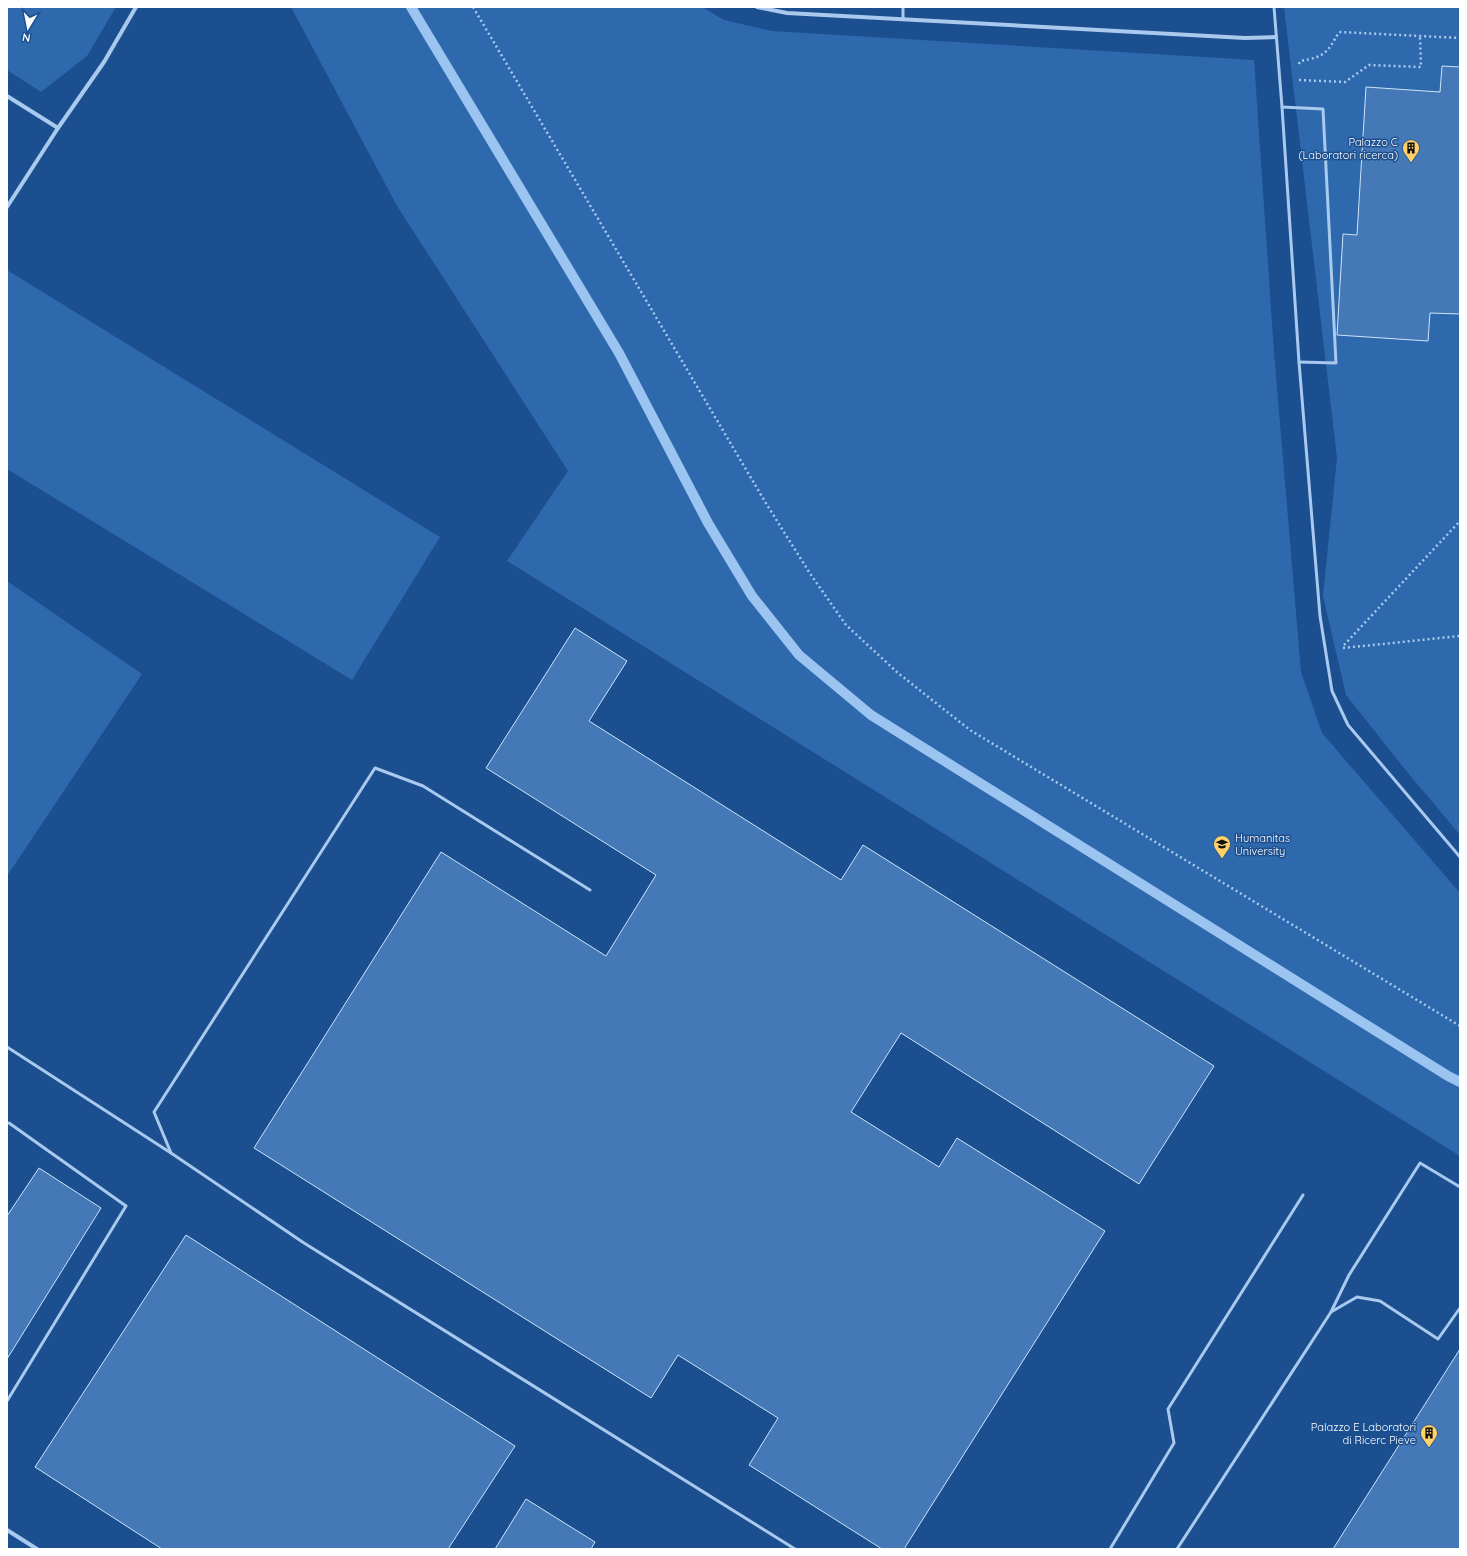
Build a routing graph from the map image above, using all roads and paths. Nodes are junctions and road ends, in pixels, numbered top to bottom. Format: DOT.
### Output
graph roads {
  1 [pos="136,7"];
  2 [pos="473,7"];
  3 [pos="757,7"];
  4 [pos="903,7"];
  5 [pos="1274,7"];
  6 [pos="903,18"];
  7 [pos="1420,36"];
  8 [pos="1276,38"];
  9 [pos="1460,38"];
  10 [pos="1296,69"];
  11 [pos="1279,71"];
  12 [pos="7,96"];
  13 [pos="1282,107"];
  14 [pos="58,128"];
  15 [pos="7,207"];
  16 [pos="1299,362"];
  17 [pos="1460,521"];
  18 [pos="1460,636"];
  19 [pos="1460,857"];
  20 [pos="590,890"];
  21 [pos="1460,1026"];
  22 [pos="7,1048"];
  23 [pos="9,1123"];
  24 [pos="171,1153"];
  25 [pos="1460,1187"];
  26 [pos="1303,1195"];
  27 [pos="1460,1308"];
  28 [pos="1331,1312"];
  29 [pos="7,1401"];
  30 [pos="7,1530"];
  31 [pos="38,1549"];
  32 [pos="795,1549"];
  33 [pos="1110,1549"];
  34 [pos="1177,1549"];
  1 -- 14 [label="street"];
  2 -- 21 [label="path"];
  3 -- 6 [label="street"];
  4 -- 6 [label="lane"];
  5 -- 8 [label="lane"];
  6 -- 8 [label="street"];
  7 -- 9 [label="path"];
  7 -- 10 [label="path"];
  7 -- 10 [label="path"];
  8 -- 11 [label="lane"];
  10 -- 11 [label="path"];
  11 -- 13 [label="lane"];
  12 -- 14 [label="street"];
  13 -- 16 [label="lane"];
  13 -- 16 [label="lane"];
  14 -- 15 [label="street"];
  16 -- 19 [label="lane"];
  17 -- 18 [label="path"];
  20 -- 24 [label="lane"];
  22 -- 24 [label="lane"];
  23 -- 29 [label="lane"];
  24 -- 32 [label="lane"];
  25 -- 28 [label="lane"];
  26 -- 33 [label="lane"];
  27 -- 28 [label="lane"];
  28 -- 34 [label="lane"];
  30 -- 31 [label="street"];
}
